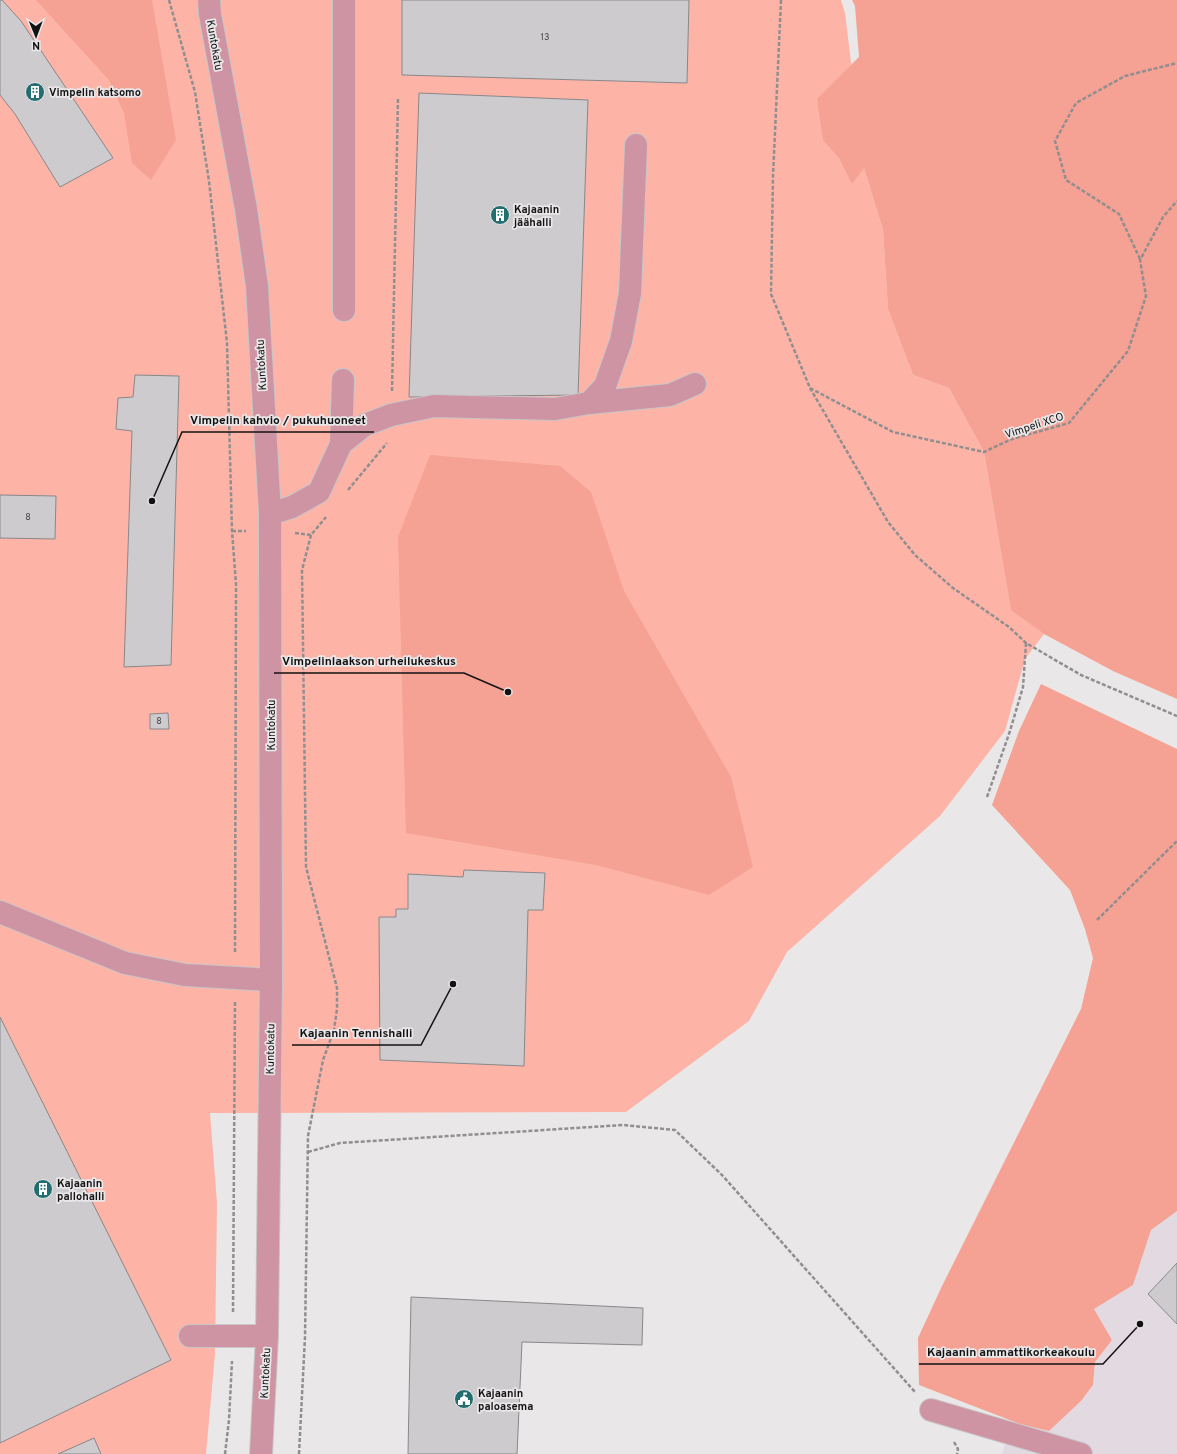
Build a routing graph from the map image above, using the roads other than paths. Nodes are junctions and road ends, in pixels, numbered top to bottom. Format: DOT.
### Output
graph roads {
  1 [pos="209,0"];
  2 [pos="344,0"];
  3 [pos="636,145"];
  4 [pos="344,310"];
  5 [pos="343,380"];
  6 [pos="695,384"];
  7 [pos="589,403"];
  8 [pos="341,444"];
  9 [pos="270,522"];
  10 [pos="0,912"];
  11 [pos="271,980"];
  12 [pos="190,1336"];
  13 [pos="267,1336"];
  14 [pos="931,1410"];
  15 [pos="261,1454"];
  16 [pos="1081,1454"];
  1 -- 9 [label="street, Kuntokatu"];
  2 -- 4 [label="street"];
  3 -- 7 [label="street"];
  5 -- 8 [label="street"];
  6 -- 7 [label="street"];
  7 -- 8 [label="street"];
  8 -- 9 [label="street"];
  9 -- 11 [label="street, Kuntokatu"];
  10 -- 11 [label="street"];
  11 -- 13 [label="street, Kuntokatu"];
  12 -- 13 [label="street"];
  13 -- 15 [label="street, Kuntokatu"];
  14 -- 16 [label="street"];
}
